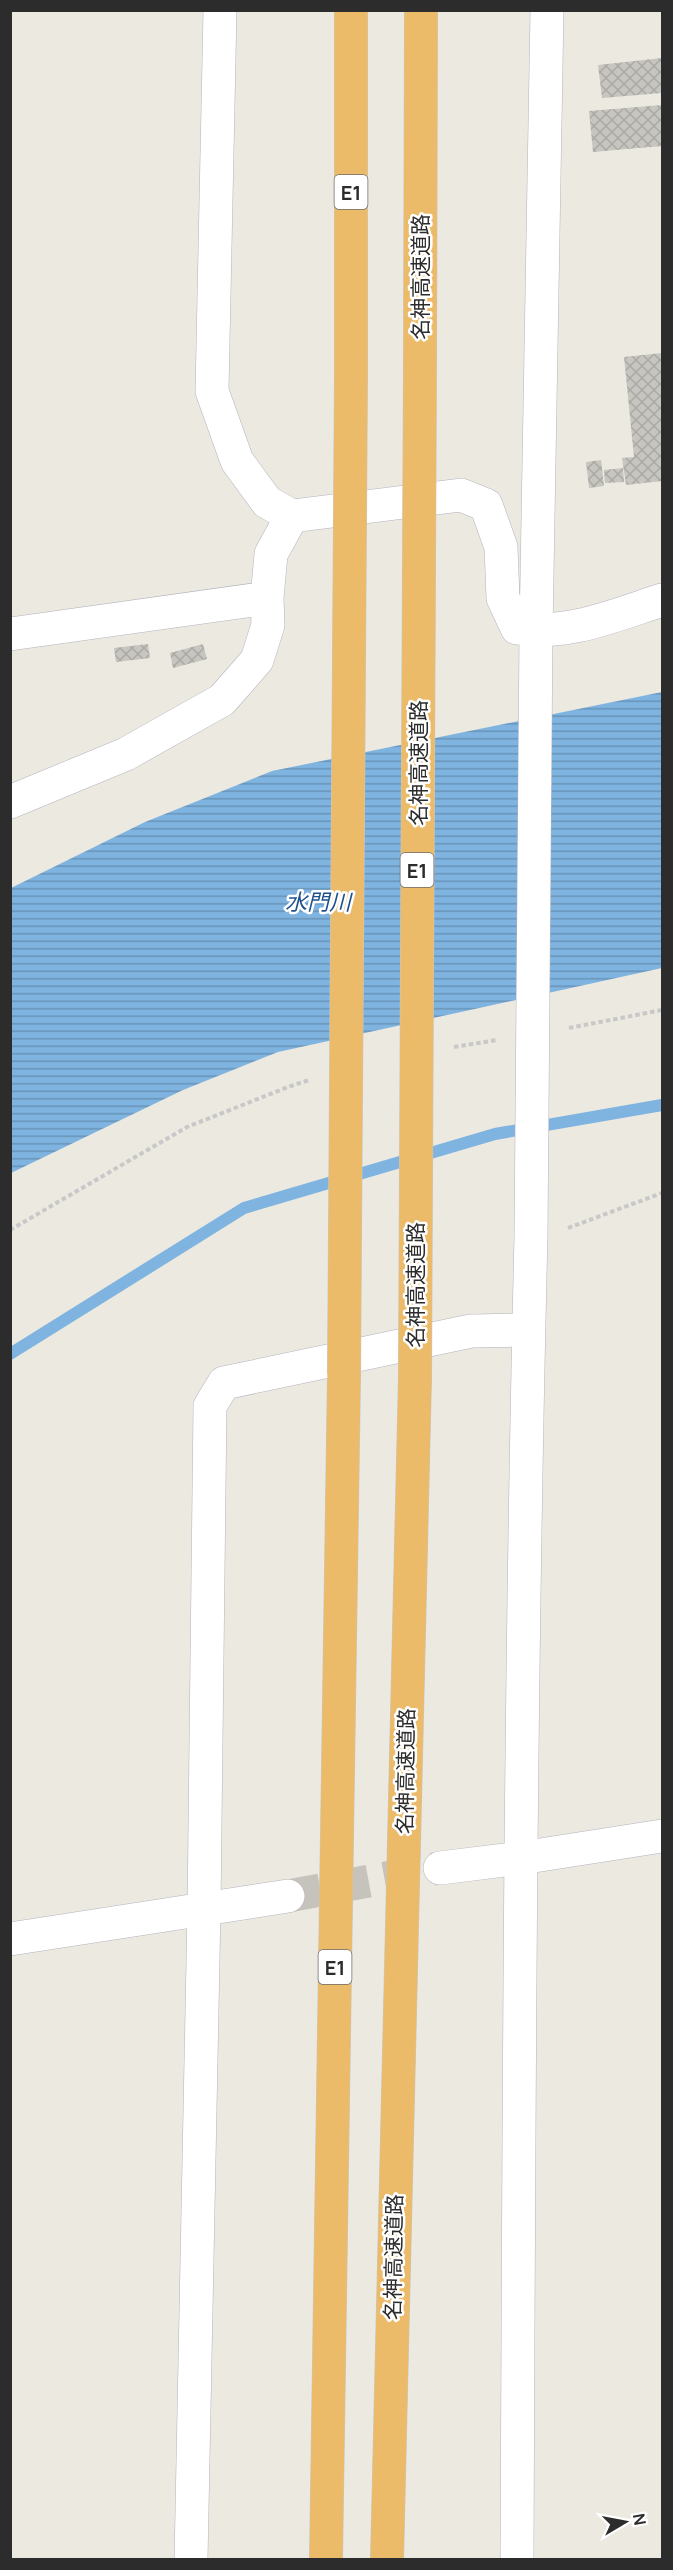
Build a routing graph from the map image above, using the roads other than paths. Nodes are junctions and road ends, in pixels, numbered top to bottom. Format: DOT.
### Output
graph roads {
  1 [pos="220,10"];
  2 [pos="351,10"];
  3 [pos="421,10"];
  4 [pos="547,10"];
  5 [pos="292,516"];
  6 [pos="267,598"];
  7 [pos="663,600"];
  8 [pos="536,631"];
  9 [pos="10,634"];
  10 [pos="10,802"];
  11 [pos="528,1330"];
  12 [pos="663,1836"];
  13 [pos="521,1858"];
  14 [pos="440,1868"];
  15 [pos="288,1896"];
  16 [pos="204,1910"];
  17 [pos="10,1939"];
  18 [pos="191,2559"];
  19 [pos="326,2559"];
  20 [pos="387,2559"];
  21 [pos="517,2559"];
  1 -- 5 [label="street"];
  2 -- 19 [label="highway, E1, bridge"];
  3 -- 20 [label="highway, 名神高速道路 / E1, bridge"];
  4 -- 8 [label="street"];
  5 -- 6 [label="street"];
  5 -- 8 [label="street"];
  6 -- 9 [label="street"];
  6 -- 10 [label="street"];
  7 -- 8 [label="street"];
  8 -- 11 [label="street"];
  11 -- 13 [label="street"];
  11 -- 16 [label="street"];
  12 -- 13 [label="street"];
  13 -- 14 [label="street"];
  13 -- 21 [label="street"];
  15 -- 16 [label="street"];
  16 -- 17 [label="street"];
  16 -- 18 [label="street"];
}
